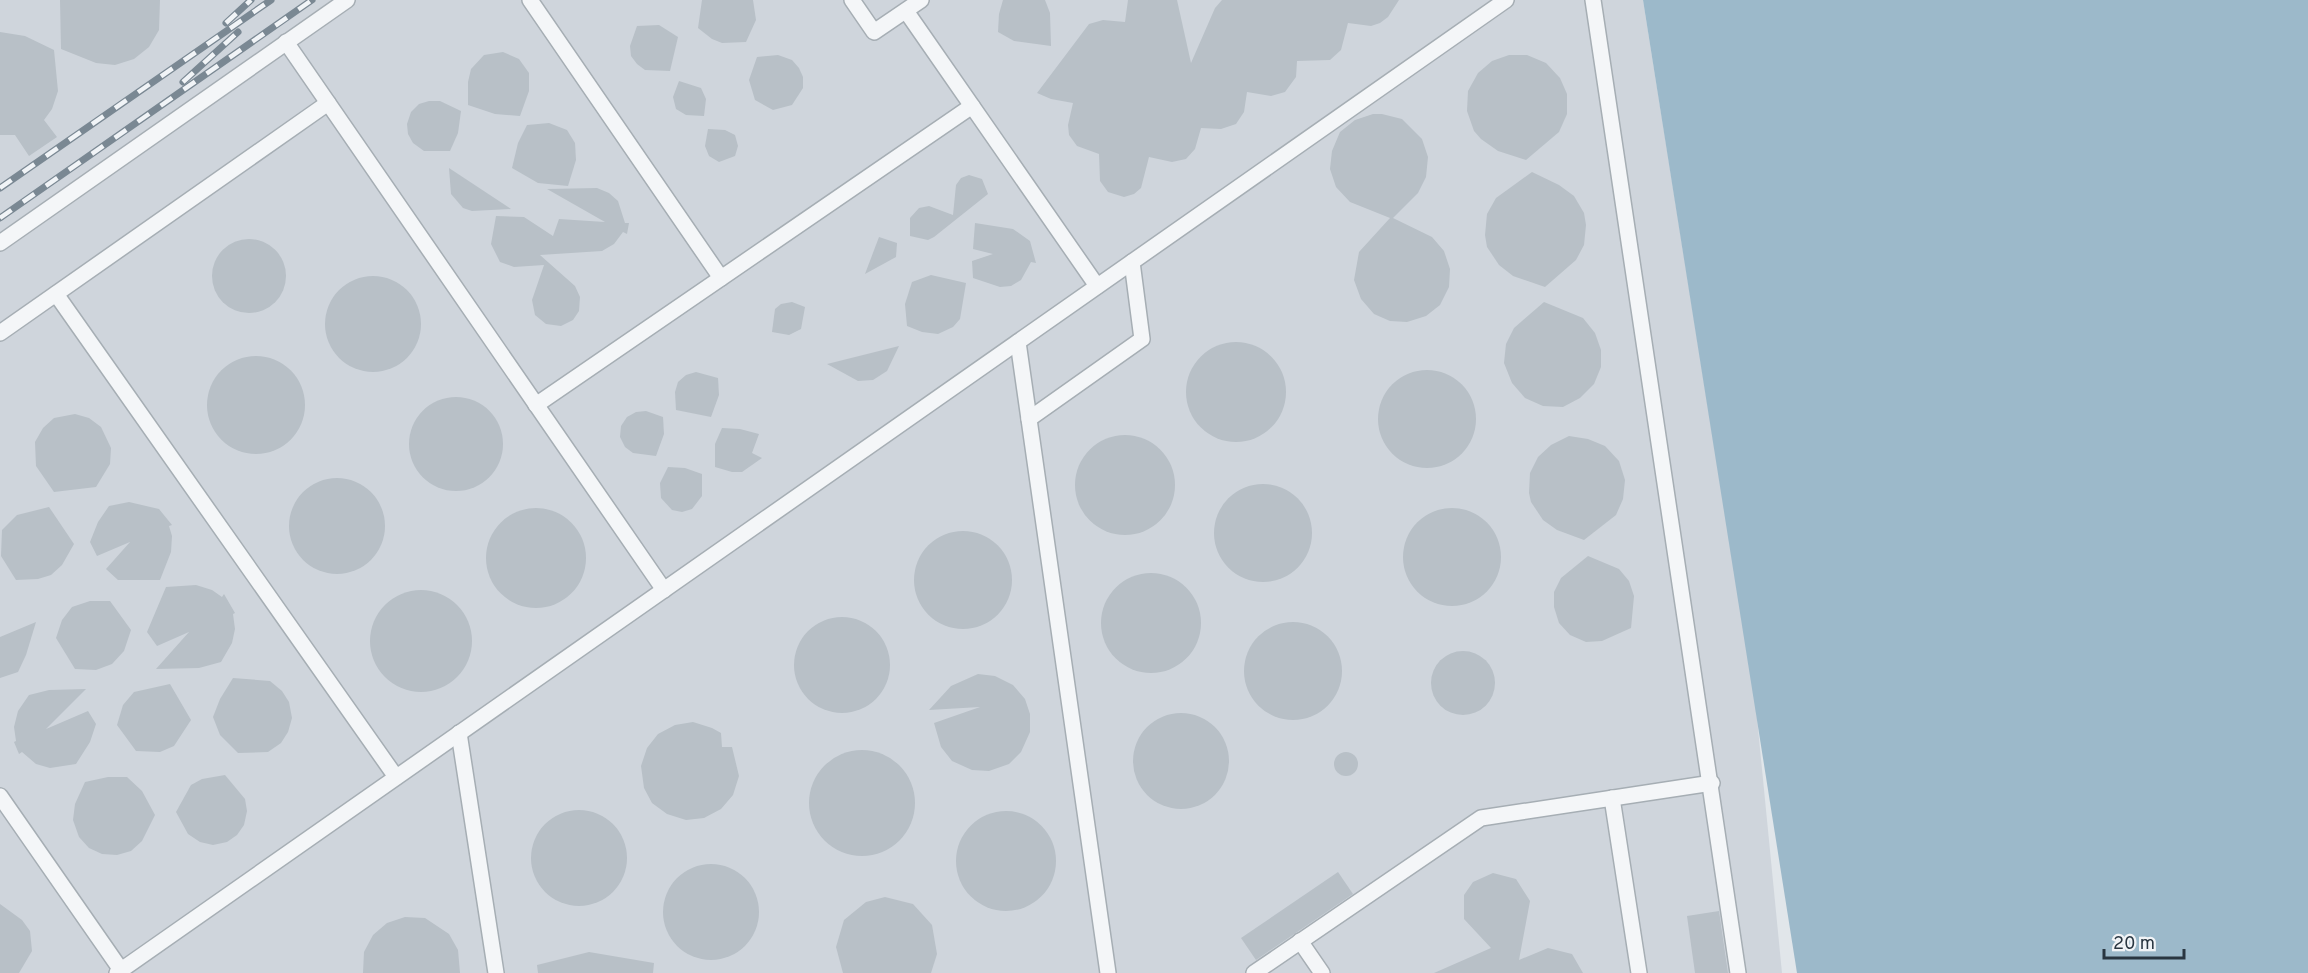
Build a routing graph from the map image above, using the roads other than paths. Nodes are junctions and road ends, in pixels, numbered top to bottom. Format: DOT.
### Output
graph roads {
  1 [pos="347,0"];
  2 [pos="530,0"];
  3 [pos="852,0"];
  4 [pos="921,0"];
  5 [pos="1506,0"];
  6 [pos="1593,0"];
  7 [pos="906,11"];
  8 [pos="286,42"];
  9 [pos="328,103"];
  10 [pos="972,106"];
  11 [pos="0,243"];
  12 [pos="1132,262"];
  13 [pos="721,278"];
  14 [pos="1097,286"];
  15 [pos="56,294"];
  16 [pos="0,333"];
  17 [pos="1018,342"];
  18 [pos="536,405"];
  19 [pos="1029,419"];
  20 [pos="664,590"];
  21 [pos="459,733"];
  22 [pos="396,777"];
  23 [pos="1712,783"];
  24 [pos="0,796"];
  25 [pos="1612,798"];
  26 [pos="1300,941"];
  27 [pos="119,972"];
  28 [pos="496,973"];
  29 [pos="1108,973"];
  30 [pos="1254,973"];
  31 [pos="1322,973"];
  32 [pos="1639,973"];
  33 [pos="1738,973"];
  1 -- 8 [label="lane"];
  2 -- 13 [label="lane"];
  3 -- 7 [label="lane"];
  4 -- 7 [label="lane"];
  5 -- 12 [label="lane"];
  6 -- 23 [label="lane"];
  7 -- 10 [label="lane"];
  8 -- 9 [label="lane"];
  8 -- 11 [label="lane"];
  9 -- 15 [label="lane"];
  9 -- 18 [label="lane"];
  10 -- 13 [label="lane"];
  10 -- 14 [label="lane"];
  12 -- 14 [label="lane"];
  12 -- 19 [label="lane"];
  13 -- 18 [label="lane"];
  14 -- 17 [label="lane"];
  15 -- 16 [label="lane"];
  15 -- 22 [label="lane"];
  17 -- 19 [label="lane"];
  17 -- 20 [label="lane"];
  18 -- 20 [label="lane"];
  19 -- 29 [label="lane"];
  20 -- 21 [label="lane"];
  21 -- 22 [label="lane"];
  21 -- 28 [label="lane"];
  22 -- 27 [label="lane"];
  23 -- 25 [label="lane"];
  23 -- 33 [label="lane"];
  24 -- 27 [label="lane"];
  25 -- 26 [label="lane"];
  25 -- 32 [label="lane"];
  26 -- 30 [label="lane"];
  26 -- 31 [label="lane"];
}
